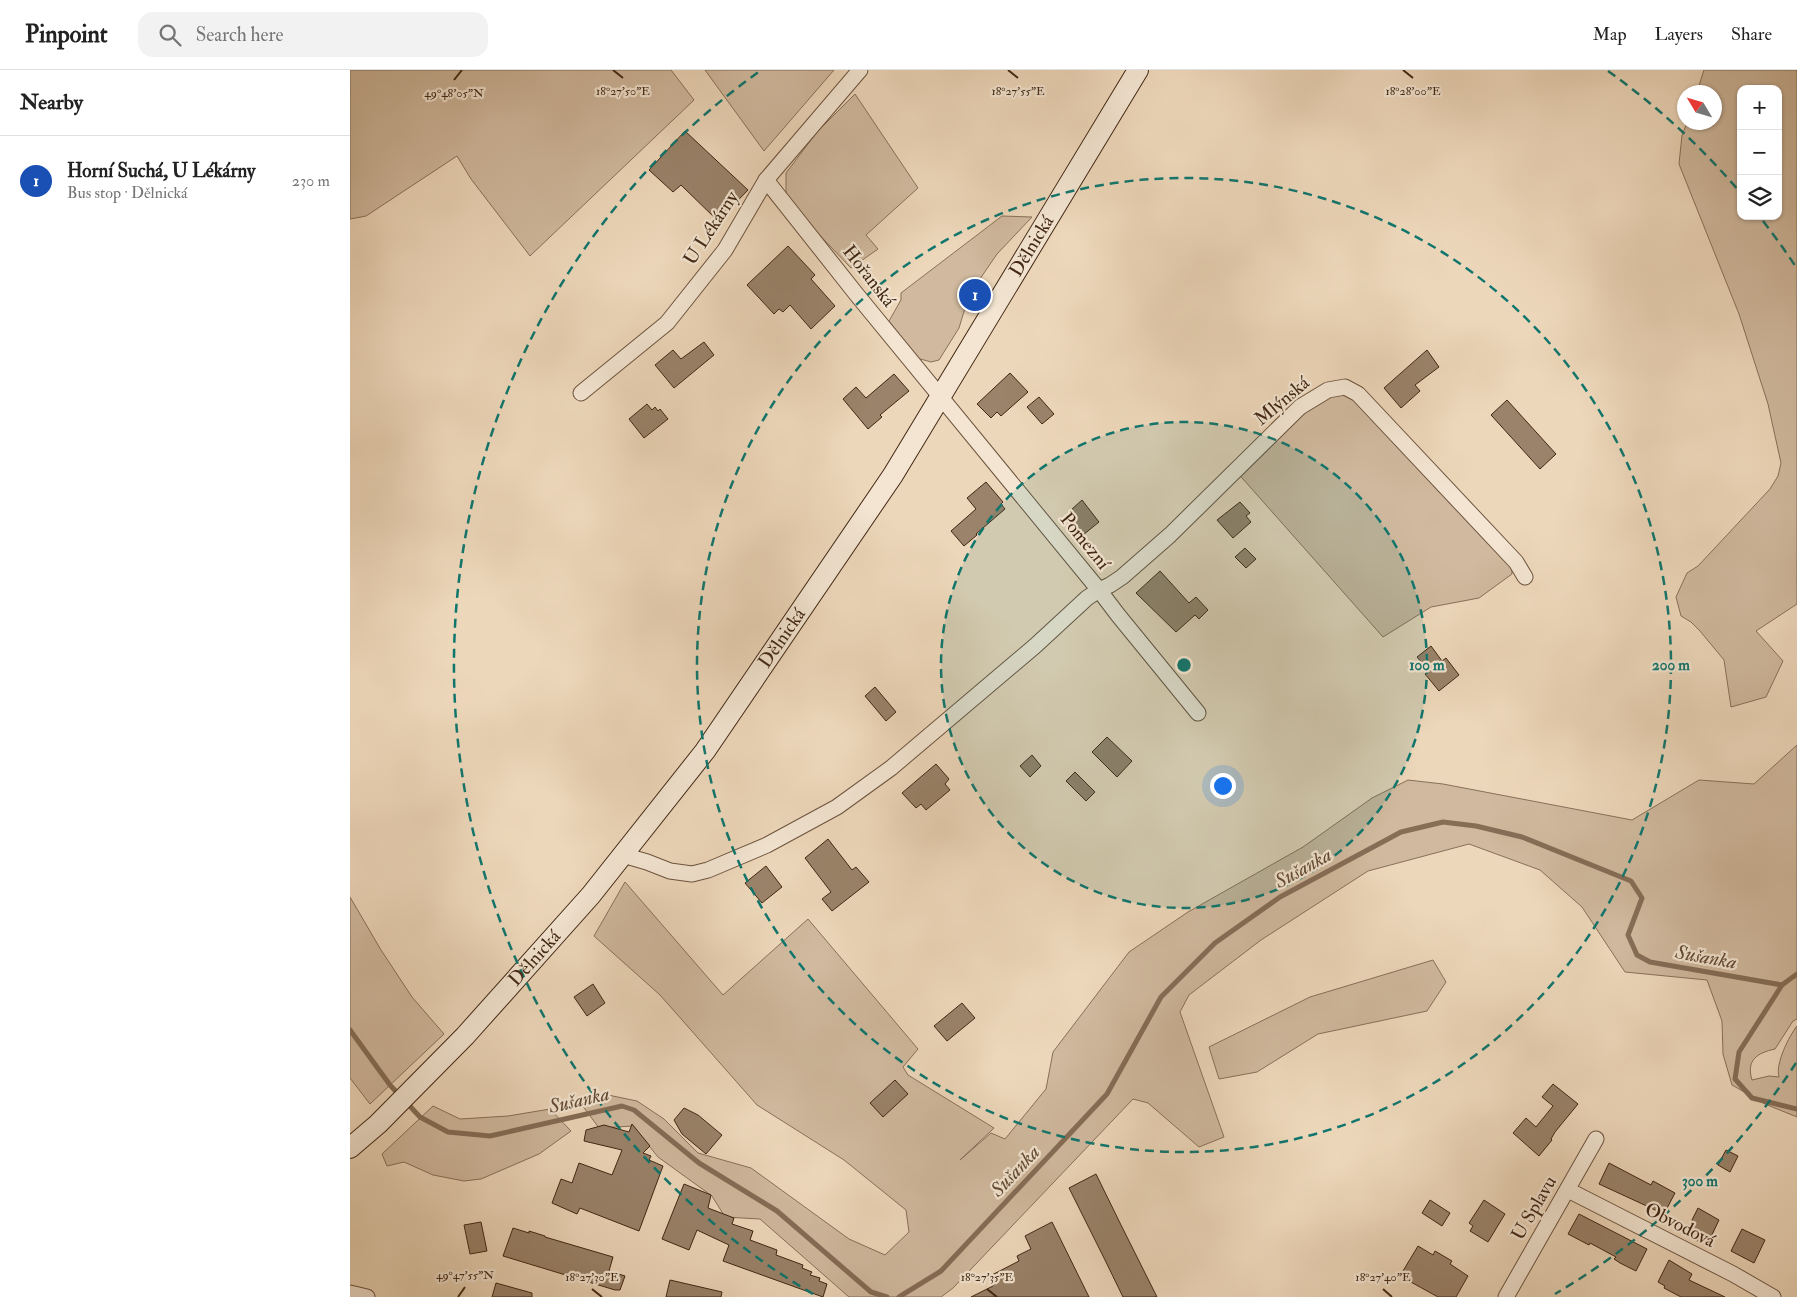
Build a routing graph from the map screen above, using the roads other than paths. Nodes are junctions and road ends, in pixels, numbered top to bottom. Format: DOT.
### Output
graph roads {
  1 [pos="860,70"];
  2 [pos="1138,70"];
  3 [pos="766,180"];
  4 [pos="581,393"];
  5 [pos="941,396"];
  6 [pos="1525,577"];
  7 [pos="1099,590"];
  8 [pos="1198,713"];
  9 [pos="623,855"];
  10 [pos="1596,1139"];
  11 [pos="350,1148"];
  12 [pos="1568,1190"];
  13 [pos="350,1293"];
  14 [pos="367,1297"];
  15 [pos="1506,1297"];
  16 [pos="1773,1297"];
  1 -- 3 [label="street, U Lékárny"];
  2 -- 5 [label="main road, Dělnická"];
  3 -- 4 [label="street, U Lékárny"];
  3 -- 5 [label="street, Hořanská"];
  5 -- 7 [label="street, Pomezní"];
  5 -- 9 [label="main road, Dělnická"];
  6 -- 7 [label="street, Mlýnská"];
  7 -- 8 [label="street, Pomezní"];
  7 -- 9 [label="street, Mlýnská"];
  9 -- 11 [label="main road, Dělnická"];
  10 -- 12 [label="street, U Splavu"];
  12 -- 15 [label="street, U Splavu"];
  12 -- 16 [label="street, Obvodová"];
  13 -- 14 [label="street"];
}
